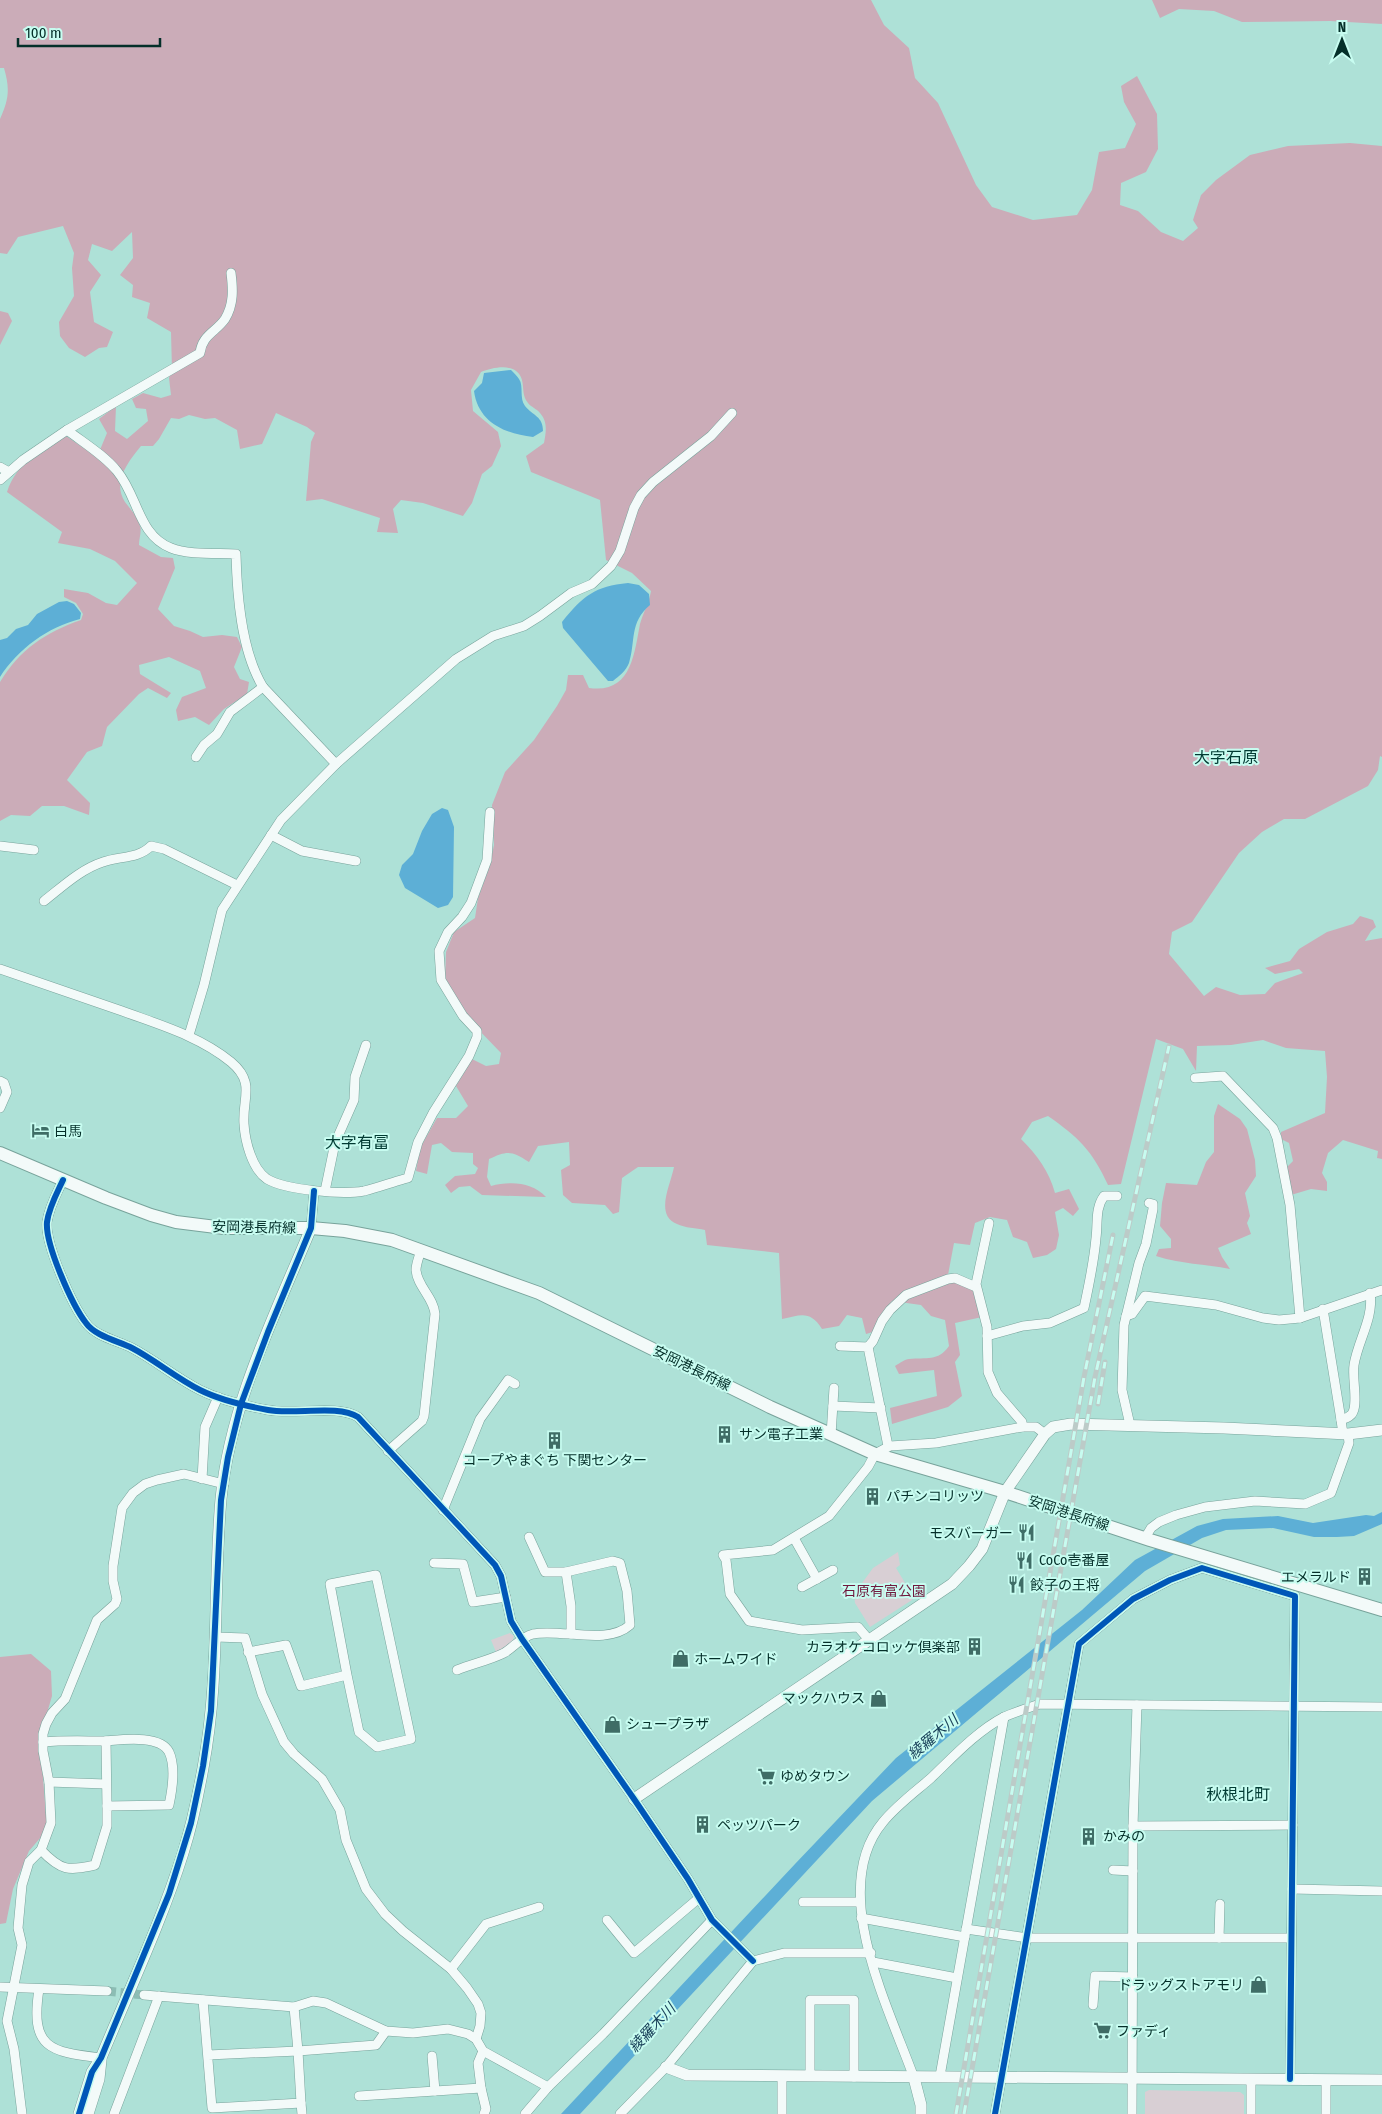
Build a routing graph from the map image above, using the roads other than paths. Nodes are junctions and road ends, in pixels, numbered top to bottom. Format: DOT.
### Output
graph roads {
  1 [pos="231,273"];
  2 [pos="732,413"];
  3 [pos="67,430"];
  4 [pos="0,468"];
  5 [pos="9,472"];
  6 [pos="0,480"];
  7 [pos="264,687"];
  8 [pos="196,757"];
  9 [pos="336,764"];
  10 [pos="490,812"];
  11 [pos="271,835"];
  12 [pos="0,846"];
  13 [pos="34,850"];
  14 [pos="356,861"];
  15 [pos="237,885"];
  16 [pos="44,901"];
  17 [pos="0,968"];
  18 [pos="189,1035"];
  19 [pos="366,1045"];
  20 [pos="1195,1078"];
  21 [pos="0,1081"];
  22 [pos="0,1108"];
  23 [pos="0,1153"];
  24 [pos="63,1180"];
  25 [pos="314,1191"];
  26 [pos="326,1191"];
  27 [pos="1117,1196"];
  28 [pos="1149,1202"];
  29 [pos="989,1223"];
  30 [pos="311,1228"];
  31 [pos="421,1250"];
  32 [pos="976,1288"];
  33 [pos="1382,1290"];
  34 [pos="1370,1293"];
  35 [pos="1323,1308"];
  36 [pos="1126,1316"];
  37 [pos="1300,1318"];
  38 [pos="987,1336"];
  39 [pos="840,1346"];
  40 [pos="868,1347"];
  41 [pos="515,1384"];
  42 [pos="834,1388"];
  43 [pos="218,1397"];
  44 [pos="241,1404"];
  45 [pos="833,1406"];
  46 [pos="881,1408"];
  47 [pos="1341,1420"];
  48 [pos="1130,1425"];
  49 [pos="1022,1427"];
  50 [pos="1382,1430"];
  51 [pos="1045,1434"];
  52 [pos="1346,1434"];
  53 [pos="831,1435"];
  54 [pos="888,1446"];
  55 [pos="388,1451"];
  56 [pos="875,1454"];
  57 [pos="202,1479"];
  58 [pos="224,1484"];
  59 [pos="1005,1492"];
  60 [pos="444,1510"];
  61 [pos="529,1537"];
  62 [pos="794,1538"];
  63 [pos="1148,1539"];
  64 [pos="434,1564"];
  65 [pos="833,1570"];
  66 [pos="566,1572"];
  67 [pos="817,1579"];
  68 [pos="802,1587"];
  69 [pos="506,1597"];
  70 [pos="1382,1610"];
  71 [pos="571,1634"];
  72 [pos="216,1636"];
  73 [pos="522,1639"];
  74 [pos="870,1641"];
  75 [pos="248,1652"];
  76 [pos="457,1670"];
  77 [pos="347,1675"];
  78 [pos="1068,1704"];
  79 [pos="1138,1706"];
  80 [pos="1294,1706"];
  81 [pos="1382,1707"];
  82 [pos="1004,1717"];
  83 [pos="106,1741"];
  84 [pos="43,1742"];
  85 [pos="49,1782"];
  86 [pos="106,1784"];
  87 [pos="634,1799"];
  88 [pos="107,1806"];
  89 [pos="1293,1825"];
  90 [pos="1133,1826"];
  91 [pos="41,1850"];
  92 [pos="1113,1870"];
  93 [pos="1133,1871"];
  94 [pos="1292,1889"];
  95 [pos="1382,1891"];
  96 [pos="699,1898"];
  97 [pos="803,1902"];
  98 [pos="860,1902"];
  99 [pos="1220,1904"];
  100 [pos="538,1907"];
  101 [pos="861,1918"];
  102 [pos="607,1920"];
  103 [pos="714,1922"];
  104 [pos="965,1933"];
  105 [pos="1133,1937"];
  106 [pos="1028,1938"];
  107 [pos="1219,1938"];
  108 [pos="1291,1938"];
  109 [pos="871,1953"];
  110 [pos="754,1961"];
  111 [pos="873,1962"];
  112 [pos="451,1969"];
  113 [pos="1133,1977"];
  114 [pos="957,1978"];
  115 [pos="0,1987"];
  116 [pos="15,1988"];
  117 [pos="39,1989"];
  118 [pos="107,1991"];
  119 [pos="144,1995"];
  120 [pos="159,1996"];
  121 [pos="203,2000"];
  122 [pos="1093,2005"];
  123 [pos="294,2007"];
  124 [pos="386,2031"];
  125 [pos="476,2038"];
  126 [pos="298,2051"];
  127 [pos="483,2051"];
  128 [pos="208,2056"];
  129 [pos="432,2056"];
  130 [pos="101,2058"];
  131 [pos="666,2067"];
  132 [pos="782,2076"];
  133 [pos="810,2076"];
  134 [pos="940,2076"];
  135 [pos="854,2077"];
  136 [pos="1001,2077"];
  137 [pos="914,2078"];
  138 [pos="1132,2078"];
  139 [pos="1290,2079"];
  140 [pos="1251,2080"];
  141 [pos="1326,2080"];
  142 [pos="1382,2080"];
  143 [pos="548,2087"];
  144 [pos="481,2088"];
  145 [pos="435,2091"];
  146 [pos="359,2096"];
  147 [pos="301,2103"];
  148 [pos="22,2114"];
  149 [pos="79,2114"];
  150 [pos="88,2114"];
  151 [pos="114,2114"];
  152 [pos="302,2114"];
  153 [pos="484,2114"];
  154 [pos="525,2114"];
  155 [pos="620,2114"];
  156 [pos="782,2114"];
  157 [pos="922,2114"];
  158 [pos="995,2114"];
  159 [pos="1132,2114"];
  160 [pos="1251,2114"];
  161 [pos="1326,2114"];
  1 -- 3 [label="street"];
  2 -- 9 [label="street"];
  3 -- 5 [label="street"];
  3 -- 7 [label="street"];
  4 -- 5 [label="street"];
  5 -- 6 [label="street"];
  7 -- 8 [label="street"];
  7 -- 9 [label="street"];
  9 -- 11 [label="street"];
  10 -- 26 [label="street"];
  11 -- 14 [label="street"];
  11 -- 15 [label="street"];
  12 -- 13 [label="street"];
  15 -- 16 [label="street"];
  15 -- 18 [label="street"];
  17 -- 18 [label="street"];
  18 -- 25 [label="street"];
  19 -- 26 [label="street"];
  20 -- 37 [label="street"];
  21 -- 22 [label="street"];
  23 -- 24 [label="main road, 安岡港長府線"];
  24 -- 30 [label="main road, 安岡港長府線"];
  24 -- 43 [label="street"];
  25 -- 26 [label="street"];
  25 -- 30 [label="street"];
  27 -- 38 [label="street"];
  28 -- 36 [label="street"];
  29 -- 32 [label="street"];
  30 -- 31 [label="main road, 安岡港長府線"];
  30 -- 44 [label="street"];
  31 -- 53 [label="main road, 安岡港長府線"];
  31 -- 55 [label="street"];
  32 -- 38 [label="street"];
  32 -- 40 [label="street"];
  33 -- 34 [label="street"];
  34 -- 35 [label="street"];
  34 -- 47 [label="street"];
  35 -- 37 [label="street"];
  35 -- 47 [label="street"];
  36 -- 37 [label="street"];
  36 -- 48 [label="street"];
  38 -- 49 [label="street"];
  39 -- 40 [label="street"];
  40 -- 46 [label="street"];
  41 -- 60 [label="street"];
  42 -- 45 [label="street"];
  43 -- 44 [label="street"];
  43 -- 57 [label="street"];
  44 -- 55 [label="street"];
  44 -- 58 [label="street"];
  45 -- 46 [label="street"];
  45 -- 53 [label="street"];
  46 -- 54 [label="street"];
  47 -- 52 [label="street"];
  48 -- 51 [label="street"];
  48 -- 52 [label="street"];
  49 -- 51 [label="street"];
  49 -- 54 [label="street"];
  50 -- 52 [label="street"];
  51 -- 59 [label="street"];
  52 -- 63 [label="street"];
  53 -- 56 [label="main road, 安岡港長府線"];
  54 -- 56 [label="street"];
  55 -- 60 [label="street"];
  56 -- 59 [label="main road, 安岡港長府線"];
  56 -- 62 [label="street"];
  57 -- 58 [label="street"];
  57 -- 84 [label="street"];
  58 -- 72 [label="street"];
  59 -- 63 [label="main road, 安岡港長府線"];
  59 -- 74 [label="street"];
  60 -- 69 [label="street"];
  61 -- 66 [label="street"];
  62 -- 67 [label="street"];
  62 -- 74 [label="street"];
  63 -- 70 [label="main road, 安岡港長府線"];
  64 -- 69 [label="street"];
  65 -- 67 [label="street"];
  66 -- 71 [label="street"];
  66 -- 71 [label="street"];
  67 -- 68 [label="street"];
  69 -- 73 [label="street"];
  71 -- 73 [label="street"];
  72 -- 75 [label="street"];
  72 -- 130 [label="street"];
  73 -- 76 [label="street"];
  73 -- 87 [label="street"];
  74 -- 87 [label="street"];
  75 -- 77 [label="street"];
  75 -- 112 [label="street"];
  77 -- 77 [label="street"];
  78 -- 79 [label="street"];
  78 -- 80 [label="street"];
  78 -- 82 [label="street"];
  78 -- 106 [label="street"];
  79 -- 80 [label="street"];
  79 -- 90 [label="street"];
  80 -- 81 [label="street"];
  80 -- 89 [label="street"];
  82 -- 98 [label="street"];
  82 -- 104 [label="street"];
  83 -- 84 [label="street"];
  83 -- 86 [label="street"];
  83 -- 88 [label="street"];
  84 -- 85 [label="street"];
  85 -- 86 [label="street"];
  85 -- 91 [label="street"];
  86 -- 88 [label="street"];
  87 -- 96 [label="street"];
  88 -- 91 [label="street"];
  89 -- 90 [label="street"];
  89 -- 94 [label="street"];
  90 -- 93 [label="street"];
  91 -- 116 [label="street"];
  92 -- 93 [label="street"];
  93 -- 105 [label="street"];
  94 -- 95 [label="street"];
  94 -- 108 [label="street"];
  96 -- 102 [label="street"];
  96 -- 103 [label="street"];
  97 -- 98 [label="street"];
  98 -- 101 [label="street"];
  99 -- 107 [label="street"];
  100 -- 112 [label="street"];
  101 -- 104 [label="street"];
  101 -- 109 [label="street"];
  103 -- 110 [label="street"];
  103 -- 143 [label="street"];
  104 -- 106 [label="street"];
  104 -- 114 [label="street"];
  105 -- 106 [label="street"];
  105 -- 107 [label="street"];
  105 -- 113 [label="street"];
  106 -- 136 [label="street"];
  107 -- 108 [label="street"];
  108 -- 139 [label="street"];
  109 -- 110 [label="street"];
  109 -- 111 [label="street"];
  110 -- 131 [label="street"];
  111 -- 114 [label="street"];
  111 -- 137 [label="street"];
  112 -- 125 [label="street"];
  113 -- 122 [label="street"];
  113 -- 138 [label="street"];
  114 -- 134 [label="street"];
  115 -- 116 [label="street"];
  116 -- 117 [label="street"];
  116 -- 148 [label="street"];
  117 -- 118 [label="street"];
  117 -- 130 [label="street"];
  119 -- 120 [label="street"];
  120 -- 121 [label="street"];
  120 -- 151 [label="street"];
  121 -- 123 [label="street"];
  121 -- 128 [label="street"];
  123 -- 124 [label="street"];
  123 -- 126 [label="street"];
  124 -- 125 [label="street"];
  124 -- 126 [label="street"];
  125 -- 127 [label="street"];
  126 -- 128 [label="street"];
  126 -- 147 [label="street"];
  127 -- 143 [label="street"];
  127 -- 144 [label="street"];
  128 -- 147 [label="street"];
  129 -- 145 [label="street"];
  130 -- 149 [label="street"];
  130 -- 150 [label="street"];
  131 -- 132 [label="street"];
  131 -- 155 [label="street"];
  132 -- 133 [label="street"];
  132 -- 156 [label="street"];
  133 -- 135 [label="street"];
  133 -- 135 [label="street"];
  134 -- 136 [label="street"];
  134 -- 137 [label="street"];
  135 -- 137 [label="street"];
  136 -- 138 [label="street"];
  136 -- 158 [label="street"];
  137 -- 157 [label="street"];
  138 -- 140 [label="street"];
  138 -- 159 [label="street"];
  139 -- 140 [label="street"];
  139 -- 141 [label="street"];
  140 -- 160 [label="street"];
  141 -- 142 [label="street"];
  141 -- 161 [label="street"];
  143 -- 154 [label="street"];
  144 -- 145 [label="street"];
  144 -- 153 [label="street"];
  145 -- 146 [label="street"];
  147 -- 152 [label="street"];
}
